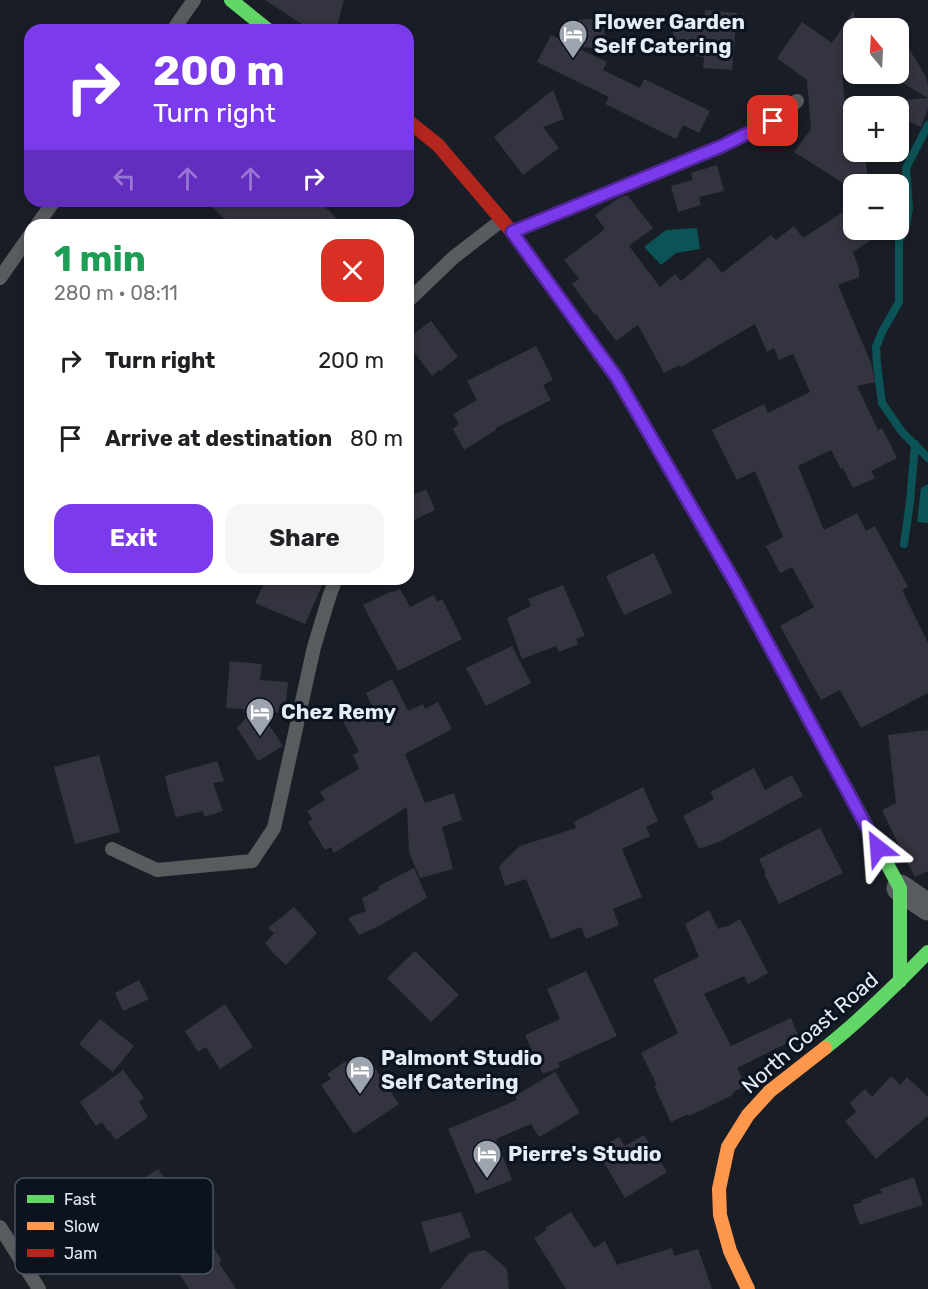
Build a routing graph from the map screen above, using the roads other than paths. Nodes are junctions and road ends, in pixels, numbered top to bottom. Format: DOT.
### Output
graph roads {
  1 [pos="194,0"];
  2 [pos="231,0"];
  3 [pos="177,24"];
  4 [pos="261,24"];
  5 [pos="796,101"];
  6 [pos="414,126"];
  7 [pos="502,220"];
  8 [pos="512,232"];
  9 [pos="24,244"];
  10 [pos="0,278"];
  11 [pos="414,295"];
  12 [pos="334,585"];
  13 [pos="112,849"];
  14 [pos="900,888"];
  15 [pos="928,907"];
  16 [pos="928,952"];
  17 [pos="900,981"];
  18 [pos="0,1227"];
  19 [pos="15,1251"];
  20 [pos="30,1274"];
  21 [pos="39,1289"];
  22 [pos="748,1289"];
  1 -- 3 [label="lane"];
  2 -- 4 [label="street"];
  5 -- 8 [label="lane"];
  6 -- 7 [label="street"];
  7 -- 8 [label="street"];
  7 -- 11 [label="lane"];
  8 -- 14 [label="street"];
  9 -- 10 [label="lane"];
  12 -- 13 [label="lane"];
  14 -- 15 [label="street"];
  14 -- 17 [label="street"];
  16 -- 17 [label="street, North Coast Road"];
  17 -- 22 [label="street, North Coast Road"];
  18 -- 19 [label="lane"];
  20 -- 21 [label="lane"];
}
